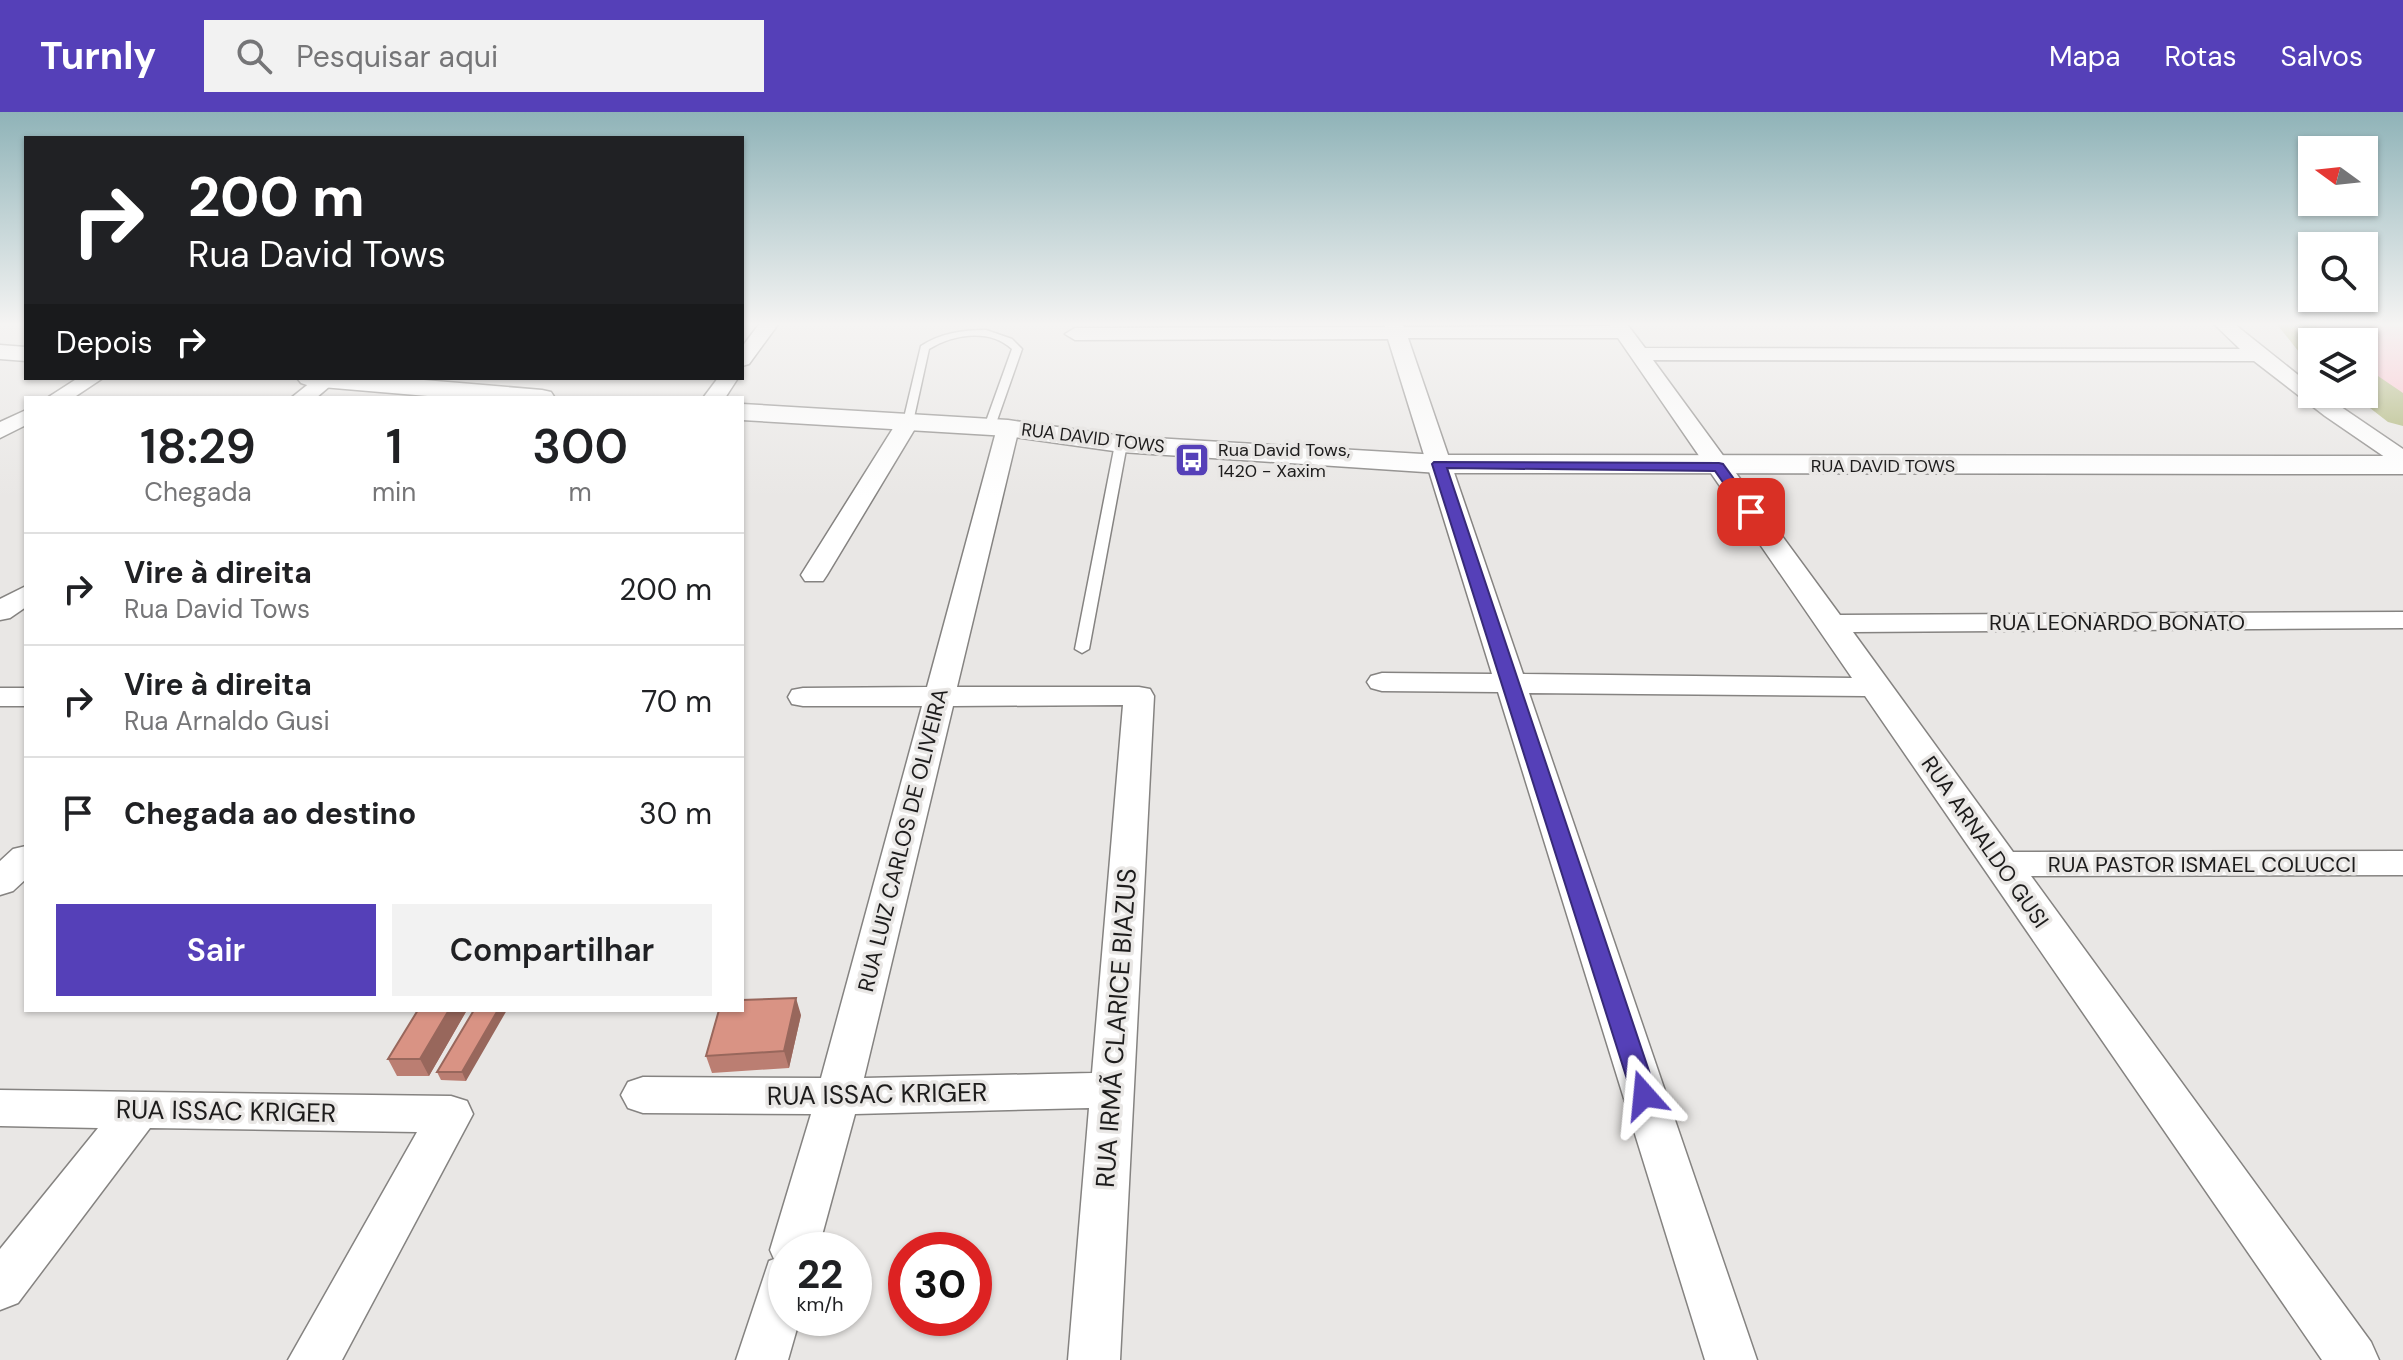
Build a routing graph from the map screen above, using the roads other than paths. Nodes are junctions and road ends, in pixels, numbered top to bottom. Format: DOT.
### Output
graph roads {
  1 [pos="87,381"];
  2 [pos="370,381"];
  3 [pos="917,381"];
  4 [pos="1010,381"];
  5 [pos="1412,381"];
  6 [pos="1658,381"];
  7 [pos="2293,381"];
  8 [pos="62,396"];
  9 [pos="500,396"];
  10 [pos="744,412"];
  11 [pos="24,417"];
  12 [pos="908,422"];
  13 [pos="999,428"];
  14 [pos="0,431"];
  15 [pos="1121,444"];
  16 [pos="2403,462"];
  17 [pos="1439,464"];
  18 [pos="1719,467"];
  19 [pos="814,575"];
  20 [pos="24,595"];
  21 [pos="0,612"];
  22 [pos="2403,620"];
  23 [pos="1830,624"];
  24 [pos="1082,649"];
  25 [pos="1382,682"];
  26 [pos="1510,684"];
  27 [pos="1875,687"];
  28 [pos="0,697"];
  29 [pos="24,697"];
  30 [pos="803,697"];
  31 [pos="939,698"];
  32 [pos="24,860"];
  33 [pos="2403,863"];
  34 [pos="2001,864"];
  35 [pos="0,882"];
  36 [pos="1112,1090"];
  37 [pos="643,1095"];
  38 [pos="838,1096"];
  39 [pos="0,1108"];
  40 [pos="138,1110"];
  41 [pos="799,1232"];
  42 [pos="0,1287"];
  43 [pos="769,1336"];
  44 [pos="314,1360"];
  45 [pos="762,1360"];
  46 [pos="1094,1360"];
  47 [pos="1731,1360"];
  48 [pos="2353,1360"];
  1 -- 8 [label="street"];
  2 -- 9 [label="street"];
  3 -- 12 [label="lane"];
  4 -- 13 [label="lane"];
  5 -- 17 [label="street"];
  6 -- 18 [label="street, RUA ARNALDO GUSI"];
  7 -- 16 [label="street"];
  10 -- 12 [label="street, RUA DAVID TOWS"];
  11 -- 14 [label="street"];
  12 -- 13 [label="street, RUA DAVID TOWS"];
  12 -- 19 [label="street"];
  13 -- 15 [label="street, RUA DAVID TOWS"];
  13 -- 31 [label="street, RUA LUIZ CARLOS DE OLIVEIRA"];
  15 -- 17 [label="street, RUA DAVID TOWS"];
  15 -- 24 [label="lane"];
  16 -- 18 [label="street, RUA DAVID TOWS"];
  17 -- 18 [label="street, RUA DAVID TOWS"];
  17 -- 26 [label="street"];
  18 -- 23 [label="street, RUA ARNALDO GUSI"];
  20 -- 21 [label="street"];
  22 -- 23 [label="street, RUA LEONARDO BONATO"];
  23 -- 27 [label="street, RUA ARNALDO GUSI"];
  25 -- 26 [label="street"];
  26 -- 27 [label="street"];
  26 -- 47 [label="street"];
  27 -- 34 [label="street, RUA ARNALDO GUSI"];
  28 -- 29 [label="street"];
  30 -- 31 [label="street"];
  31 -- 36 [label="street, RUA IRMÃ CLARICE BIAZUS"];
  31 -- 38 [label="street, RUA LUIZ CARLOS DE OLIVEIRA"];
  32 -- 35 [label="street"];
  33 -- 34 [label="street, RUA PASTOR ISMAEL COLUCCI"];
  34 -- 48 [label="street, RUA ARNALDO GUSI"];
  36 -- 38 [label="street, RUA ISSAC KRIGER"];
  36 -- 46 [label="street, RUA IRMÃ CLARICE BIAZUS"];
  37 -- 38 [label="street, RUA ISSAC KRIGER"];
  38 -- 41 [label="street, RUA LUIZ CARLOS DE OLIVEIRA"];
  39 -- 40 [label="street, RUA ISSAC KRIGER"];
  40 -- 42 [label="street"];
  40 -- 44 [label="street, RUA ISSAC KRIGER"];
  43 -- 45 [label="street"];
}
